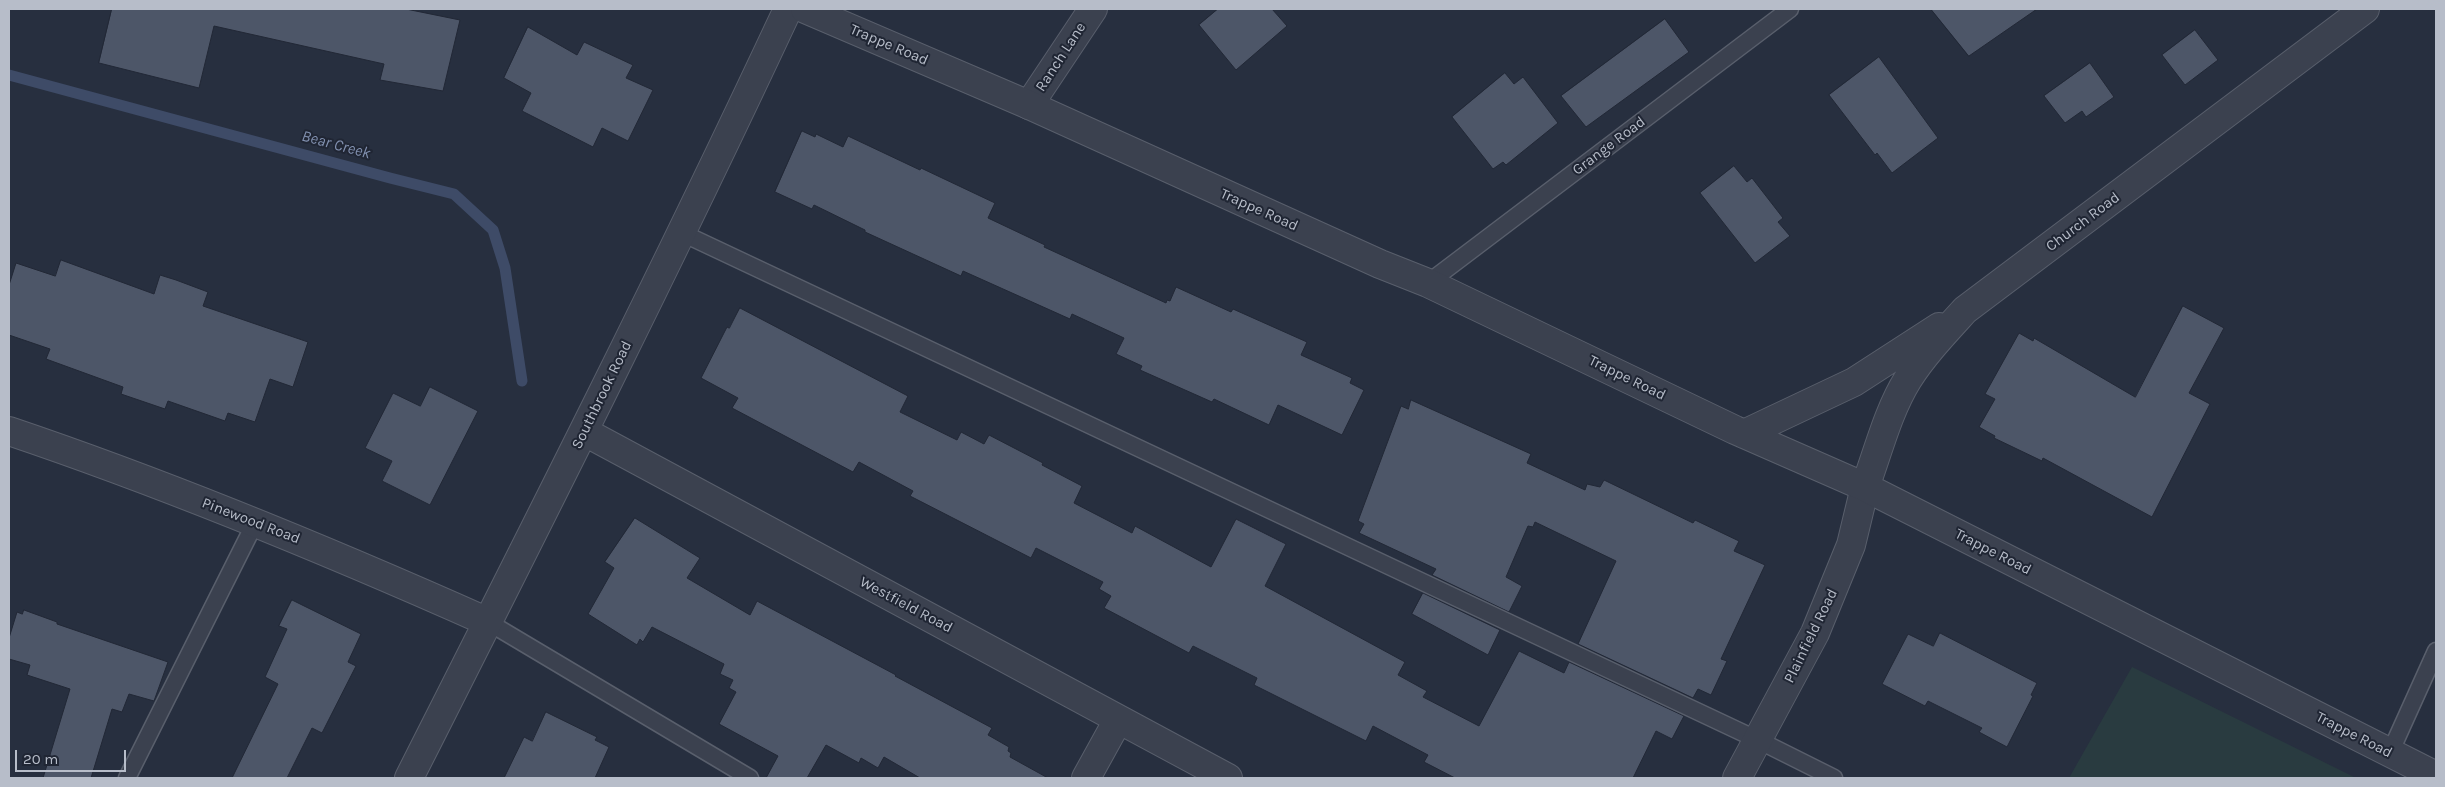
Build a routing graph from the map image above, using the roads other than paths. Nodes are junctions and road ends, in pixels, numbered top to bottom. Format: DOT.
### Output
graph roads {
  1 [pos="788,9"];
  2 [pos="805,9"];
  3 [pos="1093,9"];
  4 [pos="1790,9"];
  5 [pos="2365,9"];
  6 [pos="1029,105"];
  7 [pos="682,233"];
  8 [pos="1428,283"];
  9 [pos="1965,310"];
  10 [pos="9,431"];
  11 [pos="585,432"];
  12 [pos="1744,434"];
  13 [pos="1865,487"];
  14 [pos="255,523"];
  15 [pos="488,622"];
  16 [pos="2436,651"];
  17 [pos="1118,720"];
  18 [pos="1758,740"];
  19 [pos="2390,753"];
  20 [pos="2436,776"];
  21 [pos="127,778"];
  22 [pos="409,778"];
  23 [pos="749,778"];
  24 [pos="1086,778"];
  25 [pos="1228,778"];
  26 [pos="1737,778"];
  27 [pos="1834,778"];
  1 -- 7 [label="street, Southbrook Road"];
  2 -- 6 [label="street, Trappe Road"];
  3 -- 6 [label="street, Ranch Lane"];
  4 -- 8 [label="lane, Grange Road"];
  5 -- 9 [label="street, Church Road"];
  6 -- 8 [label="street, Trappe Road"];
  7 -- 11 [label="street, Southbrook Road"];
  7 -- 18 [label="lane"];
  8 -- 12 [label="street, Trappe Road"];
  9 -- 12 [label="street"];
  9 -- 13 [label="street, Church Road"];
  10 -- 14 [label="street, Pinewood Road"];
  11 -- 15 [label="street, Southbrook Road"];
  11 -- 17 [label="street, Westfield Road"];
  12 -- 13 [label="street, Trappe Road"];
  13 -- 18 [label="street, Plainfield Road"];
  13 -- 19 [label="street, Trappe Road"];
  14 -- 15 [label="street, Pinewood Road"];
  14 -- 21 [label="lane"];
  15 -- 22 [label="street, Southbrook Road"];
  15 -- 23 [label="lane"];
  16 -- 19 [label="lane"];
  17 -- 24 [label="street"];
  17 -- 25 [label="street, Westfield Road"];
  18 -- 26 [label="street, Plainfield Road"];
  18 -- 27 [label="lane"];
  19 -- 20 [label="street, Trappe Road"];
}
